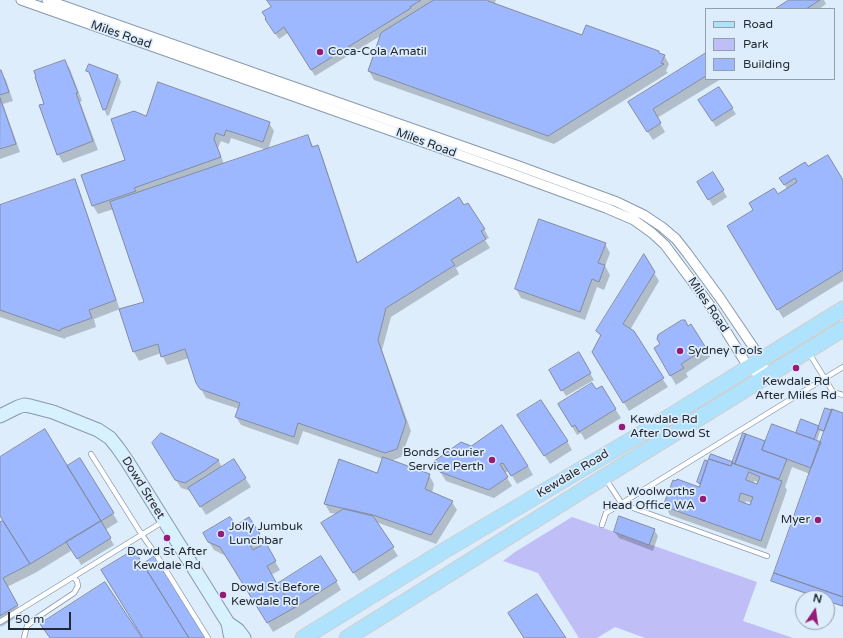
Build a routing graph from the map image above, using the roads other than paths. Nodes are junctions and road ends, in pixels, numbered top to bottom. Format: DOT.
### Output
graph roads {
  1 [pos="21,0"];
  2 [pos="47,0"];
  3 [pos="843,309"];
  4 [pos="842,332"];
  5 [pos="808,350"];
  6 [pos="762,360"];
  7 [pos="843,367"];
  8 [pos="749,368"];
  9 [pos="765,377"];
  10 [pos="825,378"];
  11 [pos="843,395"];
  12 [pos="0,416"];
  13 [pos="91,454"];
  14 [pos="594,461"];
  15 [pos="604,477"];
  16 [pos="622,504"];
  17 [pos="164,522"];
  18 [pos="602,525"];
  19 [pos="142,535"];
  20 [pos="767,556"];
  21 [pos="74,577"];
  22 [pos="0,622"];
  23 [pos="228,623"];
  24 [pos="24,638"];
  25 [pos="208,638"];
  26 [pos="233,638"];
  27 [pos="244,638"];
  28 [pos="303,638"];
  29 [pos="347,638"];
  1 -- 8 [label="street, Miles Road"];
  2 -- 6 [label="street, Miles Road"];
  3 -- 6 [label="main road, Kewdale Road"];
  4 -- 5 [label="main road, Kewdale Road"];
  5 -- 9 [label="main road, Kewdale Road"];
  5 -- 10 [label="lane"];
  6 -- 8 [label="main road, Kewdale Road"];
  6 -- 9 [label="street, Miles Road"];
  7 -- 10 [label="lane"];
  8 -- 9 [label="street, Miles Road"];
  8 -- 14 [label="main road, Kewdale Road"];
  9 -- 15 [label="main road, Kewdale Road"];
  10 -- 11 [label="lane"];
  10 -- 16 [label="lane"];
  12 -- 17 [label="main road, Dowd Street"];
  13 -- 19 [label="lane"];
  14 -- 15 [label="main road"];
  14 -- 28 [label="main road, Kewdale Road"];
  15 -- 16 [label="lane"];
  15 -- 29 [label="main road, Kewdale Road"];
  16 -- 18 [label="lane"];
  16 -- 20 [label="lane"];
  17 -- 19 [label="lane"];
  17 -- 23 [label="main road, Dowd Street"];
  19 -- 21 [label="lane"];
  19 -- 25 [label="lane"];
  21 -- 22 [label="lane"];
  21 -- 24 [label="lane"];
  23 -- 26 [label="main road, Dowd Street"];
  23 -- 27 [label="main road, Dowd Street"];
}
